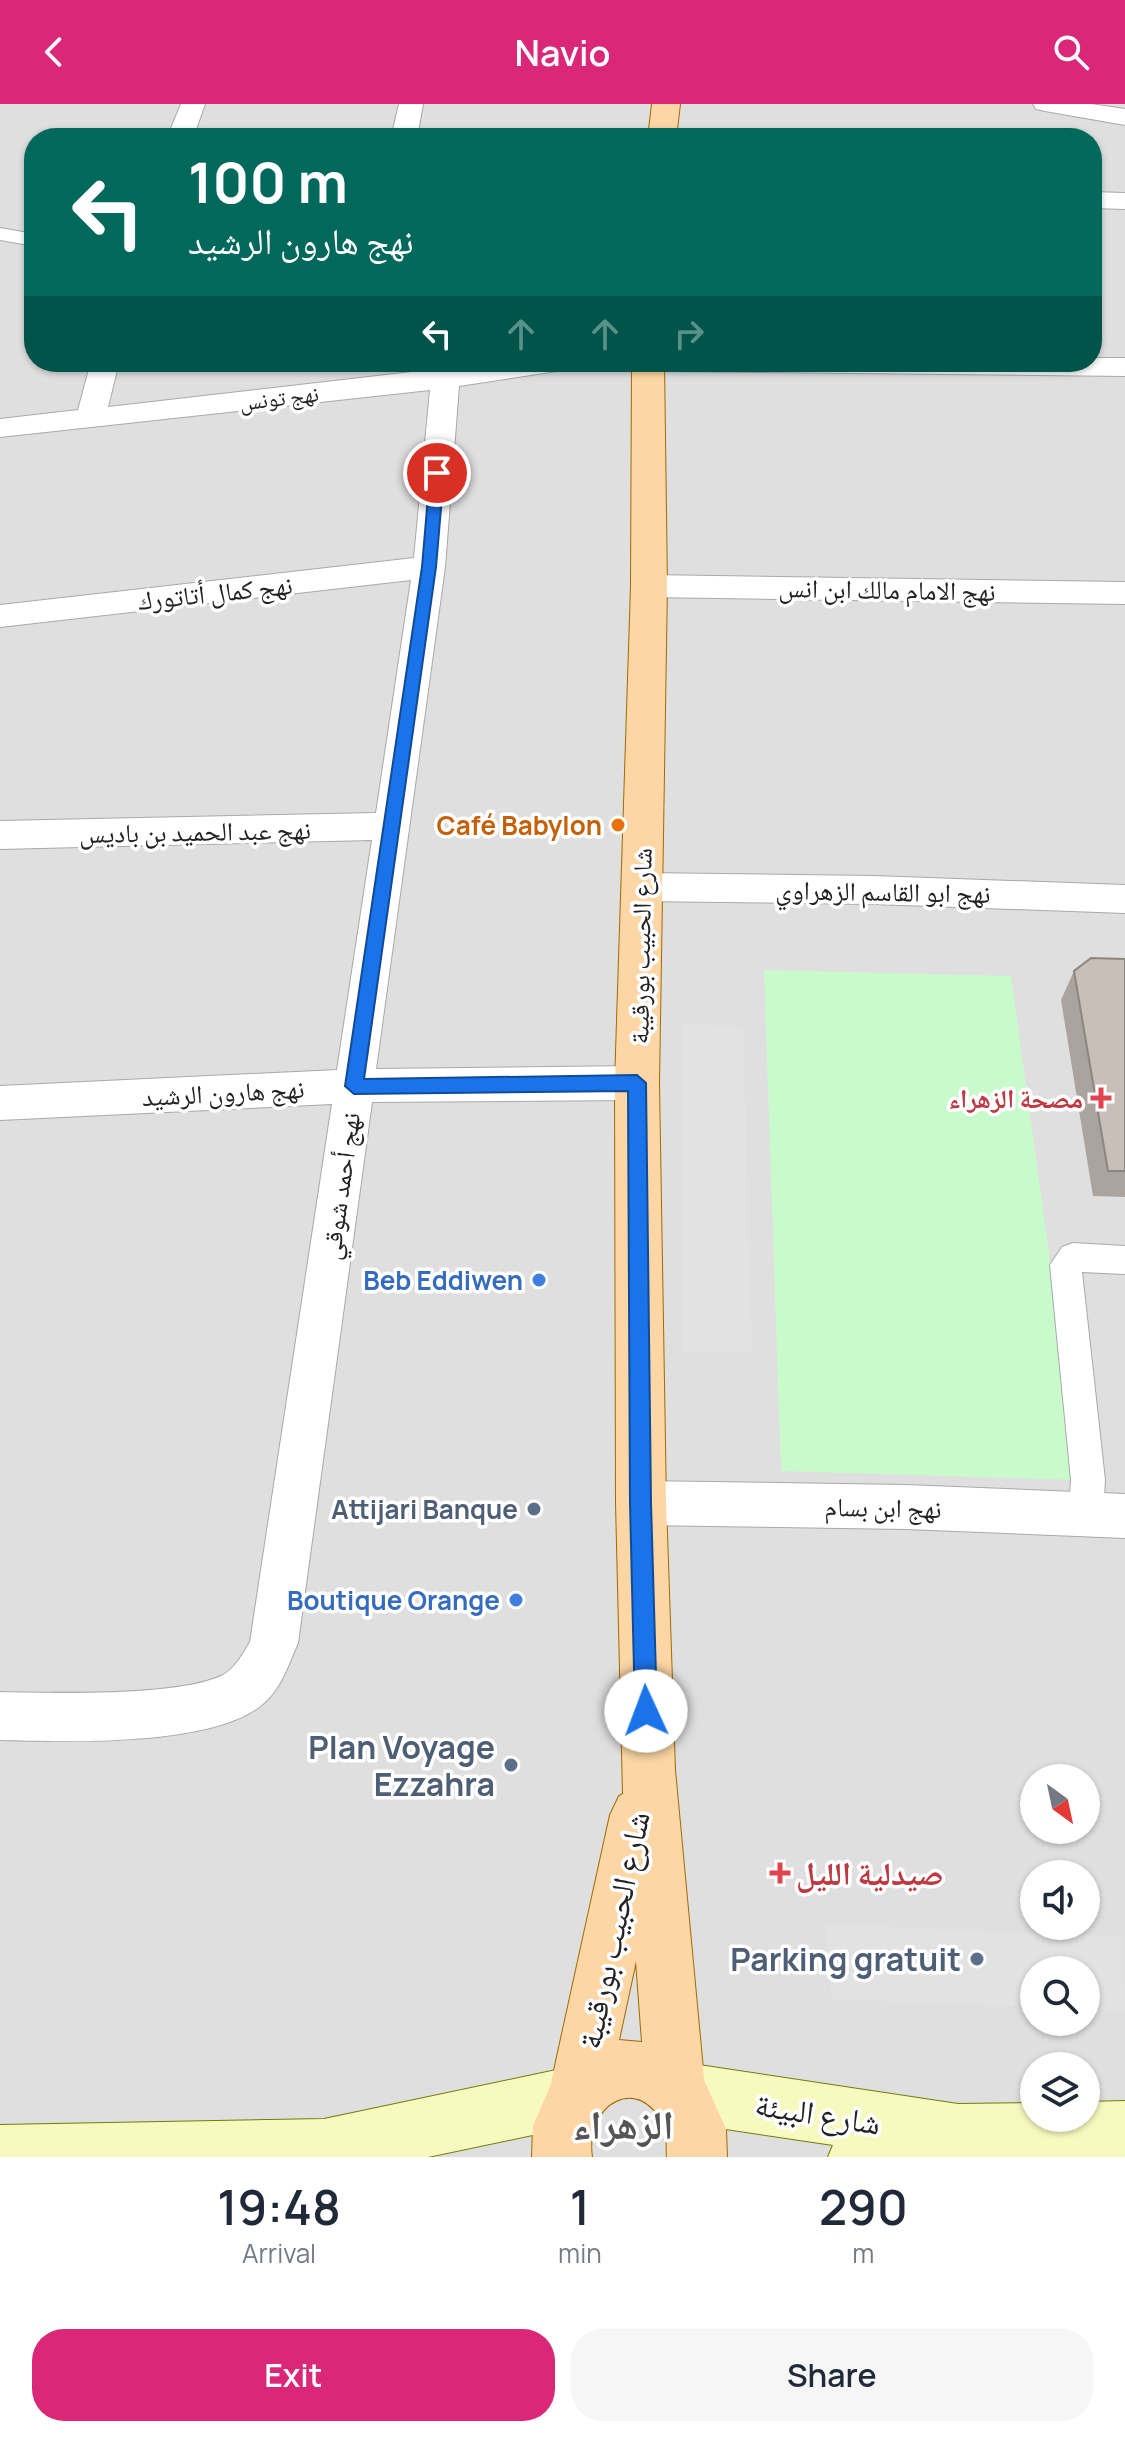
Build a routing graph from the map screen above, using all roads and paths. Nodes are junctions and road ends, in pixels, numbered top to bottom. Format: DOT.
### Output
graph roads {
  1 [pos="193,104"];
  2 [pos="411,104"];
  3 [pos="666,104"];
  4 [pos="1045,104"];
  5 [pos="1125,117"];
  6 [pos="184,128"];
  7 [pos="406,128"];
  8 [pos="663,128"];
  9 [pos="1102,200"];
  10 [pos="1125,201"];
  11 [pos="0,234"];
  12 [pos="24,238"];
  13 [pos="1102,367"];
  14 [pos="1125,367"];
  15 [pos="102,372"];
  16 [pos="491,372"];
  17 [pos="648,372"];
  18 [pos="445,379"];
  19 [pos="90,420"];
  20 [pos="0,428"];
  21 [pos="429,567"];
  22 [pos="649,586"];
  23 [pos="1125,593"];
  24 [pos="0,616"];
  25 [pos="390,826"];
  26 [pos="0,835"];
  27 [pos="640,887"];
  28 [pos="1125,899"];
  29 [pos="637,1083"];
  30 [pos="354,1086"];
  31 [pos="0,1103"];
  32 [pos="1125,1260"];
  33 [pos="641,1503"];
  34 [pos="1106,1516"];
  35 [pos="0,1716"];
  36 [pos="648,1770"];
  37 [pos="677,2090"];
  38 [pos="577,2094"];
  39 [pos="1125,2131"];
  40 [pos="958,2134"];
  41 [pos="343,2153"];
  42 [pos="0,2155"];
  43 [pos="70,2155"];
  44 [pos="562,2157"];
  45 [pos="697,2157"];
  46 [pos="858,2157"];
  1 -- 6 [label="street"];
  2 -- 7 [label="street"];
  3 -- 8 [label="main road"];
  4 -- 5 [label="street"];
  9 -- 10 [label="street"];
  11 -- 12 [label="street"];
  13 -- 14 [label="street"];
  15 -- 19 [label="street"];
  16 -- 18 [label="street, نهج تونس"];
  17 -- 22 [label="main road, شارع الحبيب بورقيبة"];
  18 -- 19 [label="street, نهج تونس"];
  18 -- 21 [label="street, نهج أحمد شوقي"];
  19 -- 20 [label="street, نهج تونس"];
  21 -- 24 [label="street, نهج كمال أتاتورك"];
  21 -- 25 [label="street, نهج أحمد شوقي"];
  22 -- 23 [label="street, نهج الامام مالك ابن انس"];
  22 -- 27 [label="main road, شارع الحبيب بورقيبة"];
  25 -- 26 [label="street, نهج عبد الحميد بن باديس"];
  25 -- 30 [label="street, نهج أحمد شوقي"];
  27 -- 28 [label="street, نهج ابو القاسم الزهراوي"];
  27 -- 29 [label="main road, شارع الحبيب بورقيبة"];
  29 -- 30 [label="street, نهج هارون الرشيد"];
  29 -- 33 [label="main road, شارع الحبيب بورقيبة"];
  30 -- 31 [label="street, نهج هارون الرشيد"];
  30 -- 35 [label="street, نهج أحمد شوقي"];
  32 -- 34 [label="street"];
  33 -- 34 [label="street, نهج ابن بسام"];
  33 -- 36 [label="main road, شارع الحبيب بورقيبة"];
  36 -- 37 [label="main road, شارع الحبيب بورقيبة"];
  36 -- 38 [label="main road, شارع الحبيب بورقيبة"];
  37 -- 38 [label="main road"];
  37 -- 40 [label="main road, شارع البيئة"];
  37 -- 45 [label="main road, شارع الحبيب بورقيبة"];
  38 -- 41 [label="main road"];
  38 -- 44 [label="main road, شارع الحبيب بورقيبة"];
  39 -- 40 [label="main road, شارع البيئة"];
  40 -- 46 [label="main road, شارع البيئة"];
  41 -- 43 [label="main road"];
  42 -- 43 [label="main road"];
}
